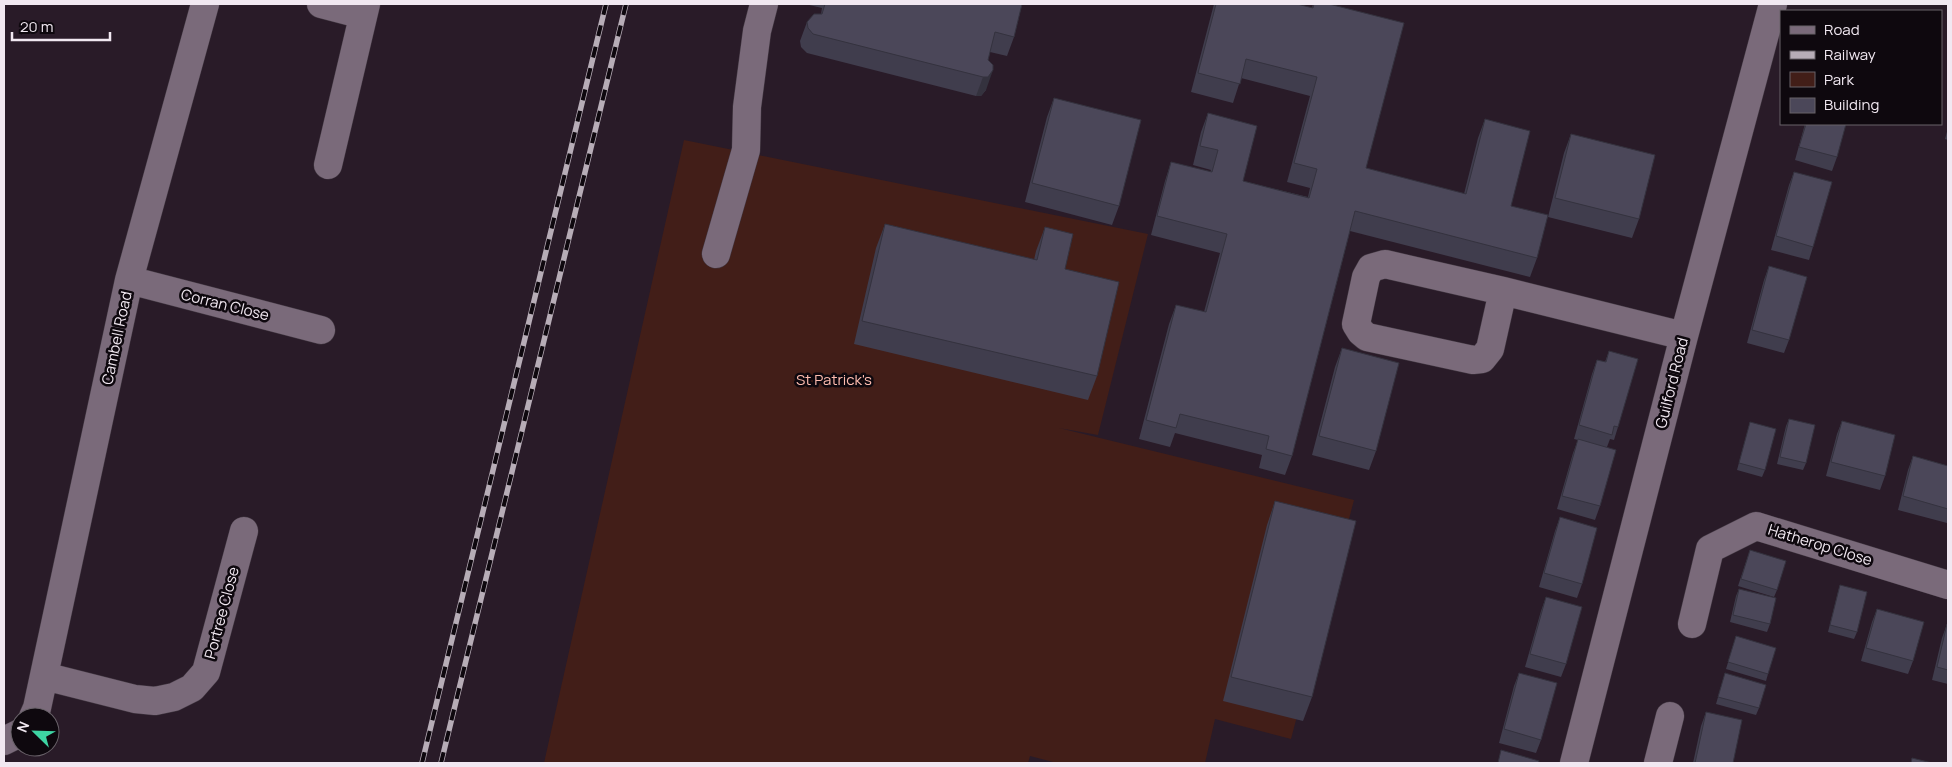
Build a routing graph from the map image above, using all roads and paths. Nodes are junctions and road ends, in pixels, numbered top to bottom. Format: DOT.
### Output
graph roads {
  1 [pos="205,4"];
  2 [pos="321,4"];
  3 [pos="764,4"];
  4 [pos="1773,4"];
  5 [pos="364,9"];
  6 [pos="328,164"];
  7 [pos="716,254"];
  8 [pos="129,280"];
  9 [pos="1503,290"];
  10 [pos="321,330"];
  11 [pos="1684,336"];
  12 [pos="244,531"];
  13 [pos="1948,585"];
  14 [pos="1692,624"];
  15 [pos="44,676"];
  16 [pos="37,707"];
  17 [pos="1670,716"];
  18 [pos="1574,763"];
  19 [pos="1658,763"];
  1 -- 8 [label="street, Cambell Road"];
  2 -- 5 [label="street"];
  3 -- 7 [label="street"];
  4 -- 11 [label="street, Guilford Road"];
  5 -- 6 [label="street"];
  8 -- 10 [label="street, Corran Close"];
  8 -- 15 [label="street, Cambell Road"];
  9 -- 9 [label="street"];
  9 -- 11 [label="street"];
  11 -- 18 [label="street, Guilford Road"];
  12 -- 15 [label="street, Portree Close"];
  13 -- 14 [label="street, Hatherop Close"];
  15 -- 16 [label="street, Cambell Road"];
  17 -- 19 [label="street"];
}
